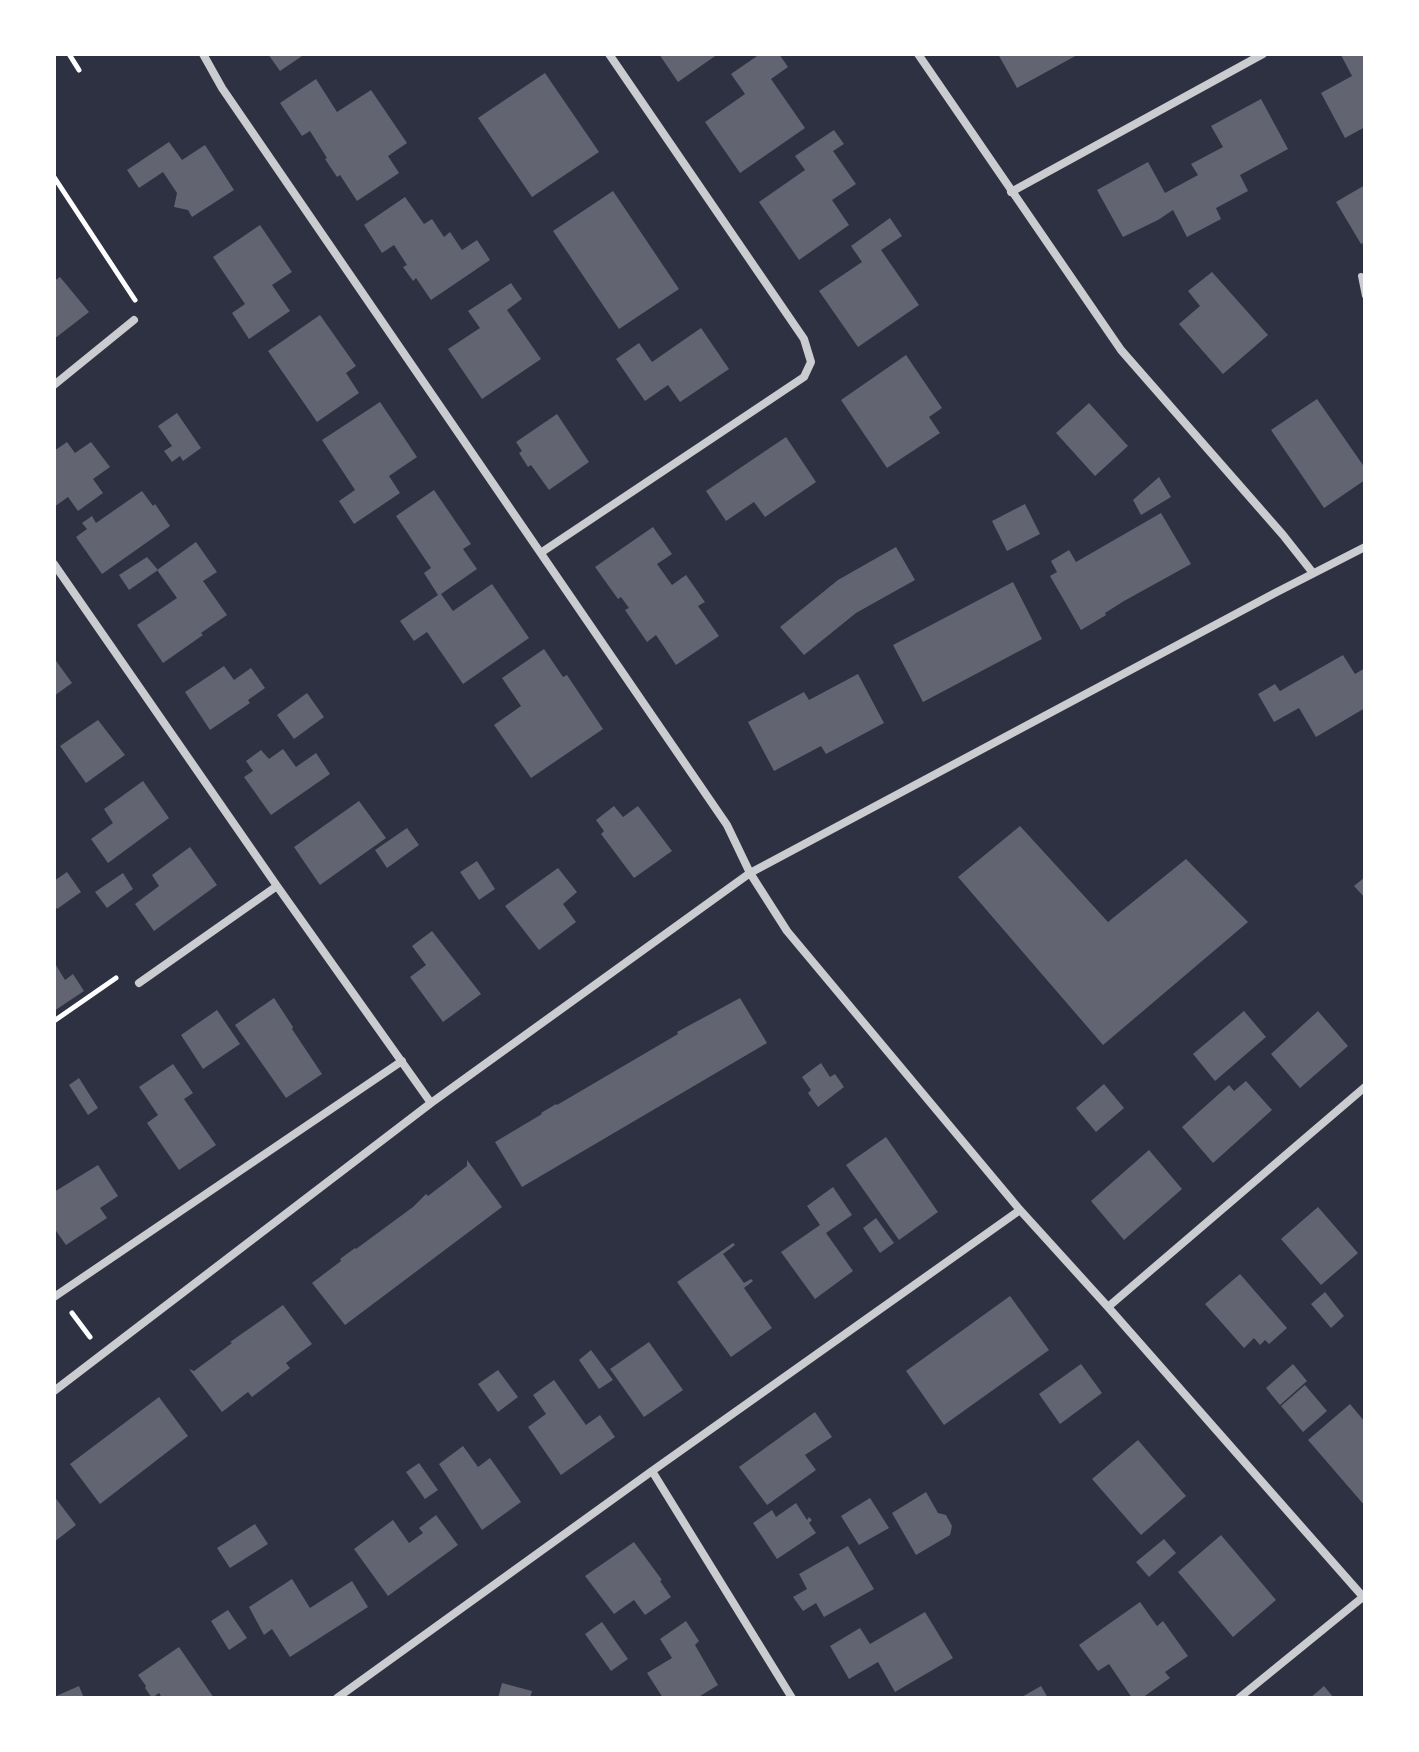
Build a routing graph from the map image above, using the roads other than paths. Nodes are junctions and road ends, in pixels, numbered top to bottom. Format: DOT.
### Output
graph roads {
  1 [pos="203,54"];
  2 [pos="609,54"];
  3 [pos="918,54"];
  4 [pos="1263,54"];
  5 [pos="1011,192"];
  6 [pos="1361,276"];
  7 [pos="1365,296"];
  8 [pos="134,320"];
  9 [pos="54,385"];
  10 [pos="1365,547"];
  11 [pos="542,552"];
  12 [pos="54,564"];
  13 [pos="1313,573"];
  14 [pos="750,873"];
  15 [pos="277,886"];
  16 [pos="139,983"];
  17 [pos="402,1061"];
  18 [pos="1365,1087"];
  19 [pos="431,1103"];
  20 [pos="1020,1210"];
  21 [pos="56,1295"];
  22 [pos="1108,1307"];
  23 [pos="54,1391"];
  24 [pos="652,1471"];
  25 [pos="1364,1597"];
  26 [pos="337,1698"];
  27 [pos="792,1698"];
  28 [pos="1239,1698"];
  1 -- 11 [label="street"];
  2 -- 11 [label="street"];
  3 -- 5 [label="street"];
  4 -- 5 [label="street"];
  5 -- 13 [label="street"];
  6 -- 7 [label="lane"];
  8 -- 9 [label="street"];
  10 -- 13 [label="street"];
  11 -- 14 [label="street"];
  12 -- 15 [label="street"];
  13 -- 14 [label="street"];
  14 -- 19 [label="street"];
  14 -- 20 [label="street"];
  15 -- 16 [label="street"];
  15 -- 17 [label="street"];
  17 -- 19 [label="street"];
  17 -- 21 [label="street"];
  18 -- 22 [label="street"];
  19 -- 23 [label="street"];
  20 -- 22 [label="street"];
  20 -- 24 [label="street"];
  22 -- 25 [label="street"];
  24 -- 26 [label="street"];
  24 -- 27 [label="street"];
  25 -- 28 [label="street"];
}
